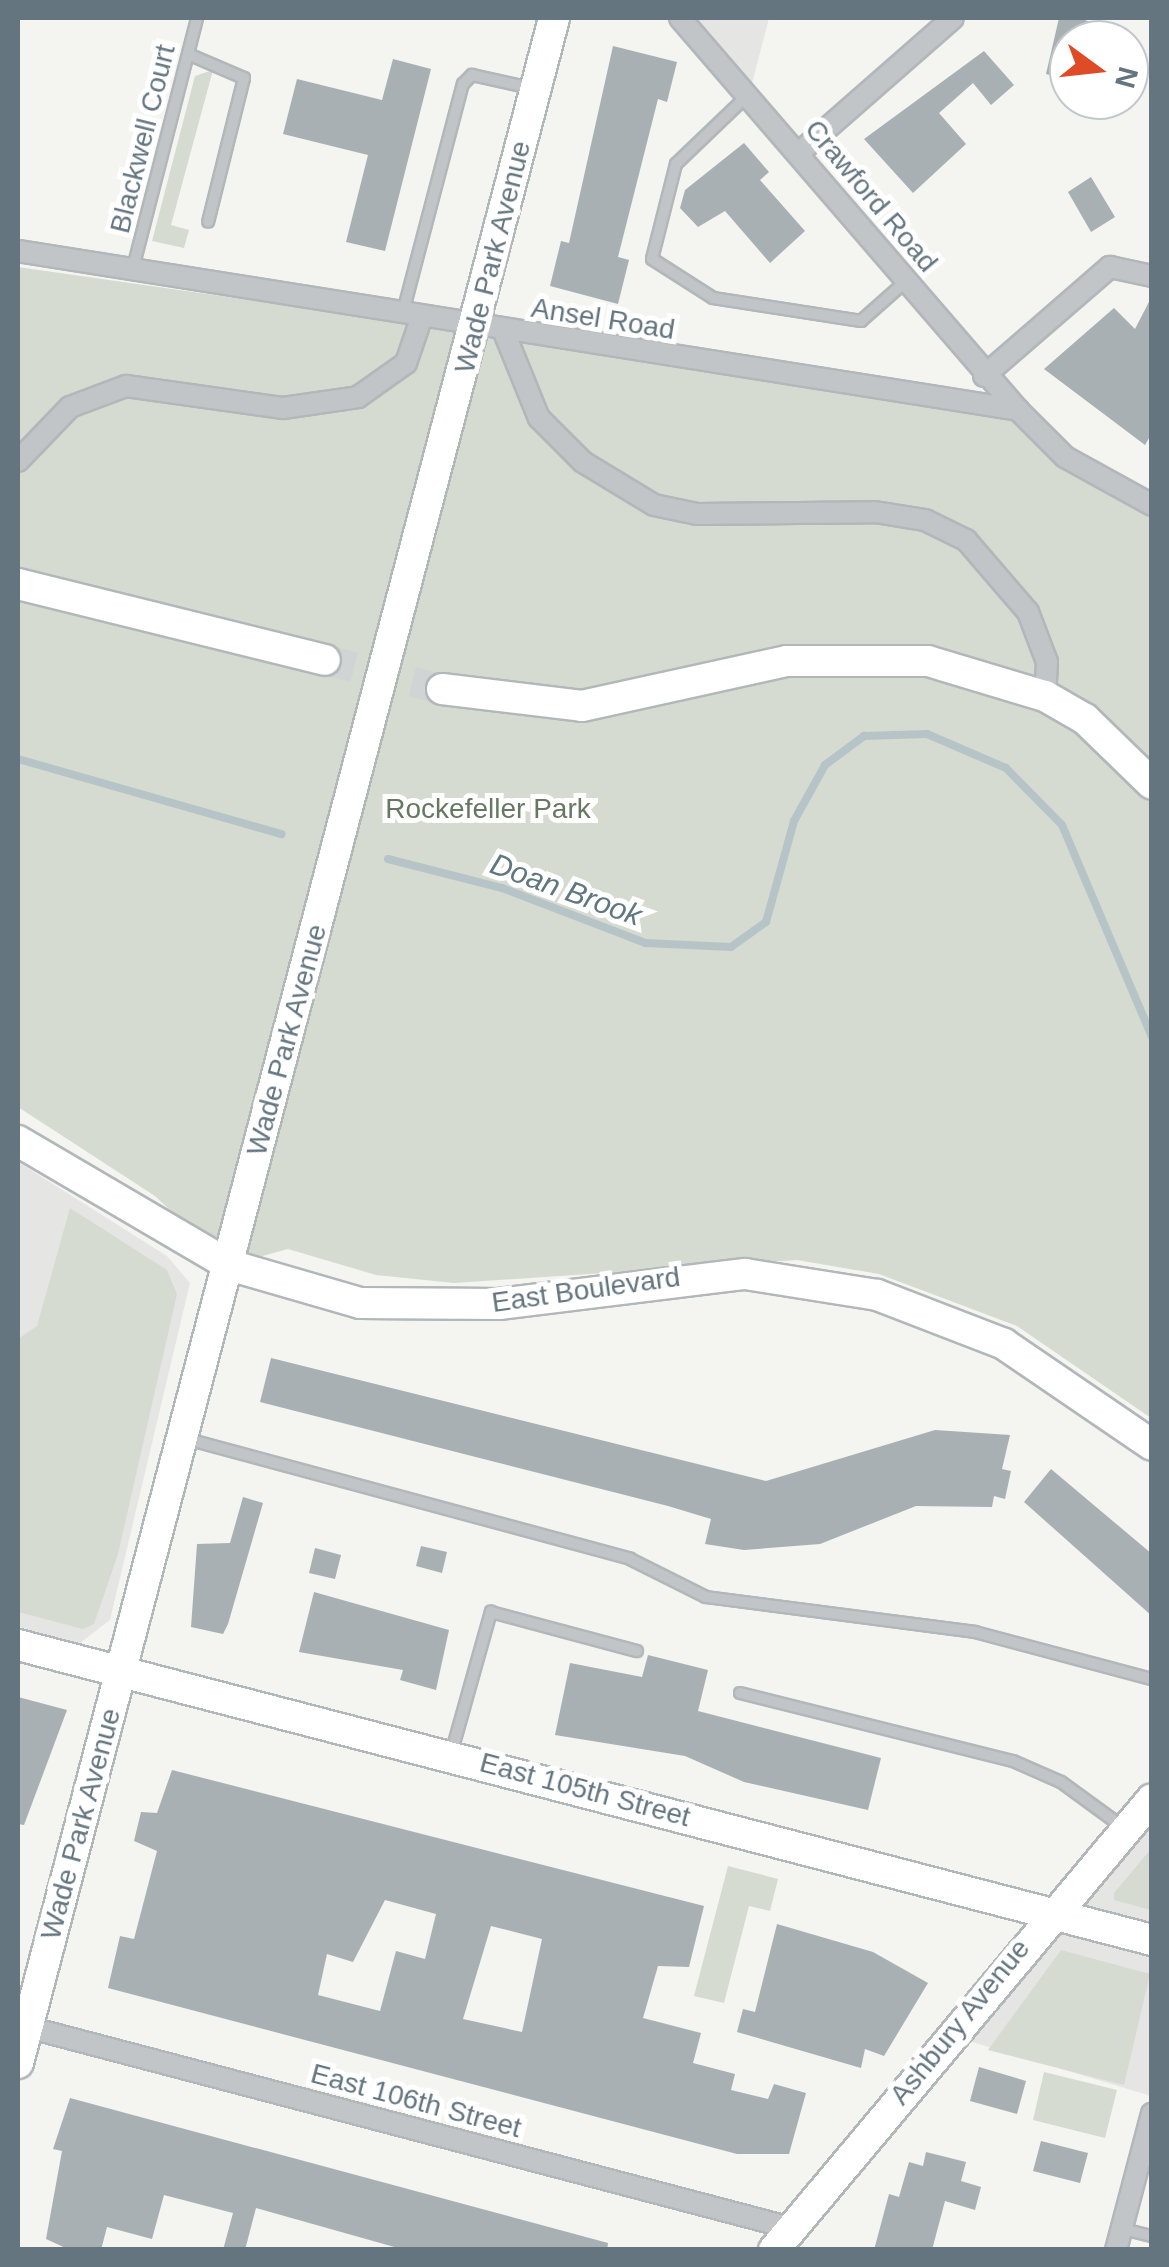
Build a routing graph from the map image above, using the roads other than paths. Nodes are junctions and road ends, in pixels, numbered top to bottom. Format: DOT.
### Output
graph roads {
  1 [pos="198,18"];
  2 [pos="554,18"];
  3 [pos="680,18"];
  4 [pos="953,18"];
  5 [pos="188,54"];
  6 [pos="536,90"];
  7 [pos="749,94"];
  8 [pos="800,152"];
  9 [pos="208,222"];
  10 [pos="18,251"];
  11 [pos="132,271"];
  12 [pos="1152,276"];
  13 [pos="906,281"];
  14 [pos="411,317"];
  15 [pos="489,330"];
  16 [pos="984,376"];
  17 [pos="1018,410"];
  18 [pos="18,461"];
  19 [pos="1152,505"];
  20 [pos="18,584"];
  21 [pos="325,660"];
  22 [pos="442,689"];
  23 [pos="1045,696"];
  24 [pos="1152,784"];
  25 [pos="18,1142"];
  26 [pos="229,1264"];
  27 [pos="182,1438"];
  28 [pos="1152,1444"];
  29 [pos="18,1645"];
  30 [pos="637,1651"];
  31 [pos="122,1670"];
  32 [pos="1152,1680"];
  33 [pos="740,1693"];
  34 [pos="450,1755"];
  35 [pos="1152,1798"];
  36 [pos="1125,1828"];
  37 [pos="1050,1912"];
  38 [pos="1152,1940"];
  39 [pos="27,2027"];
  40 [pos="18,2062"];
  41 [pos="1152,2114"];
  42 [pos="1122,2228"];
  43 [pos="1152,2236"];
  44 [pos="782,2239"];
  45 [pos="1116,2250"];
  1 -- 5 [label="lane, Blackwell Court"];
  2 -- 6 [label="street, Wade Park Avenue"];
  3 -- 7 [label="street, Crawford Road"];
  4 -- 8 [label="street"];
  5 -- 9 [label="lane"];
  5 -- 11 [label="lane, Blackwell Court"];
  6 -- 14 [label="lane"];
  6 -- 15 [label="street, Wade Park Avenue"];
  7 -- 8 [label="street, Crawford Road"];
  7 -- 13 [label="lane"];
  8 -- 13 [label="street, Crawford Road"];
  10 -- 11 [label="street, Ansel Road"];
  11 -- 14 [label="street, Ansel Road"];
  12 -- 16 [label="street"];
  13 -- 16 [label="street, Crawford Road"];
  14 -- 15 [label="street, Ansel Road"];
  14 -- 18 [label="street"];
  15 -- 17 [label="street, Ansel Road"];
  15 -- 23 [label="street"];
  15 -- 26 [label="street, Wade Park Avenue"];
  16 -- 17 [label="street, Crawford Road"];
  17 -- 19 [label="street"];
  20 -- 21 [label="street"];
  22 -- 23 [label="street"];
  23 -- 24 [label="street"];
  25 -- 26 [label="street, East Boulevard"];
  26 -- 27 [label="street, Wade Park Avenue"];
  26 -- 28 [label="street, East Boulevard"];
  27 -- 31 [label="street, Wade Park Avenue"];
  27 -- 32 [label="lane"];
  29 -- 31 [label="street, East 105th Street"];
  30 -- 34 [label="lane"];
  31 -- 34 [label="street, East 105th Street"];
  31 -- 39 [label="street, Wade Park Avenue"];
  33 -- 36 [label="lane"];
  34 -- 37 [label="street, East 105th Street"];
  35 -- 36 [label="street, Ashbury Avenue"];
  36 -- 37 [label="street, Ashbury Avenue"];
  37 -- 38 [label="street, East 105th Street"];
  37 -- 44 [label="street, Ashbury Avenue"];
  39 -- 40 [label="street, Wade Park Avenue"];
  39 -- 44 [label="street, East 106th Street"];
  41 -- 42 [label="street"];
  42 -- 43 [label="lane"];
  42 -- 45 [label="street"];
}
